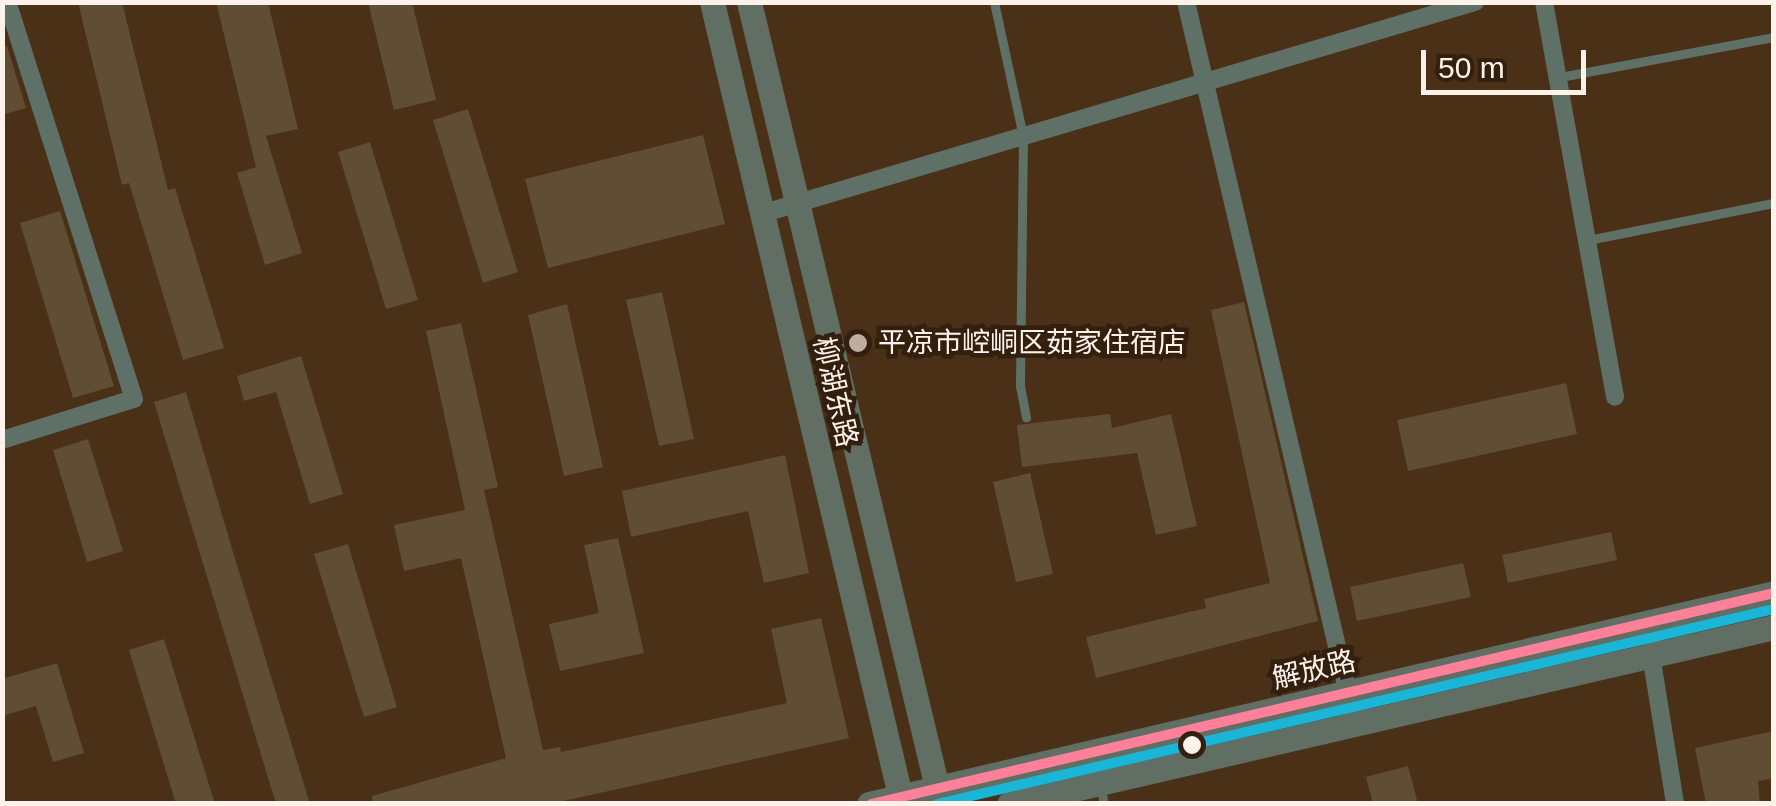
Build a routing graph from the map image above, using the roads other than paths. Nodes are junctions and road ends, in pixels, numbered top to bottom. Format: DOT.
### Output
graph roads {
  1 [pos="7,2"];
  2 [pos="712,2"];
  3 [pos="749,2"];
  4 [pos="994,2"];
  5 [pos="1186,2"];
  6 [pos="1476,2"];
  7 [pos="1544,2"];
  8 [pos="1774,37"];
  9 [pos="1560,77"];
  10 [pos="1206,82"];
  11 [pos="1024,136"];
  12 [pos="1774,203"];
  13 [pos="798,205"];
  14 [pos="762,214"];
  15 [pos="1588,240"];
  16 [pos="1616,397"];
  17 [pos="1026,416"];
  18 [pos="2,440"];
  19 [pos="1774,593"];
  20 [pos="1654,620"];
  21 [pos="1774,627"];
  22 [pos="1651,655"];
  23 [pos="1347,693"];
  24 [pos="1355,723"];
  25 [pos="1102,793"];
  26 [pos="939,796"];
  27 [pos="901,800"];
  28 [pos="868,804"];
  29 [pos="1009,804"];
  30 [pos="1674,804"];
  1 -- 18 [label="street"];
  2 -- 14 [label="main road, 柳湖东路"];
  3 -- 13 [label="main road, 柳湖东路"];
  4 -- 11 [label="lane"];
  5 -- 10 [label="street"];
  6 -- 10 [label="street"];
  7 -- 9 [label="street"];
  8 -- 9 [label="lane"];
  9 -- 15 [label="street"];
  10 -- 11 [label="street"];
  10 -- 23 [label="street"];
  11 -- 13 [label="street"];
  11 -- 17 [label="lane"];
  12 -- 15 [label="lane"];
  13 -- 14 [label="street"];
  13 -- 26 [label="main road, 柳湖东路"];
  14 -- 27 [label="main road, 柳湖东路"];
  15 -- 16 [label="street"];
  19 -- 20 [label="main road, 解放路"];
  20 -- 22 [label="street"];
  20 -- 23 [label="main road, 解放路"];
  21 -- 22 [label="main road"];
  22 -- 24 [label="main road"];
  22 -- 30 [label="street"];
  23 -- 24 [label="street"];
  23 -- 26 [label="main road, 解放路"];
  24 -- 25 [label="main road"];
  25 -- 29 [label="main road"];
  26 -- 27 [label="main road, 解放路"];
  27 -- 28 [label="main road, 解放路"];
}
